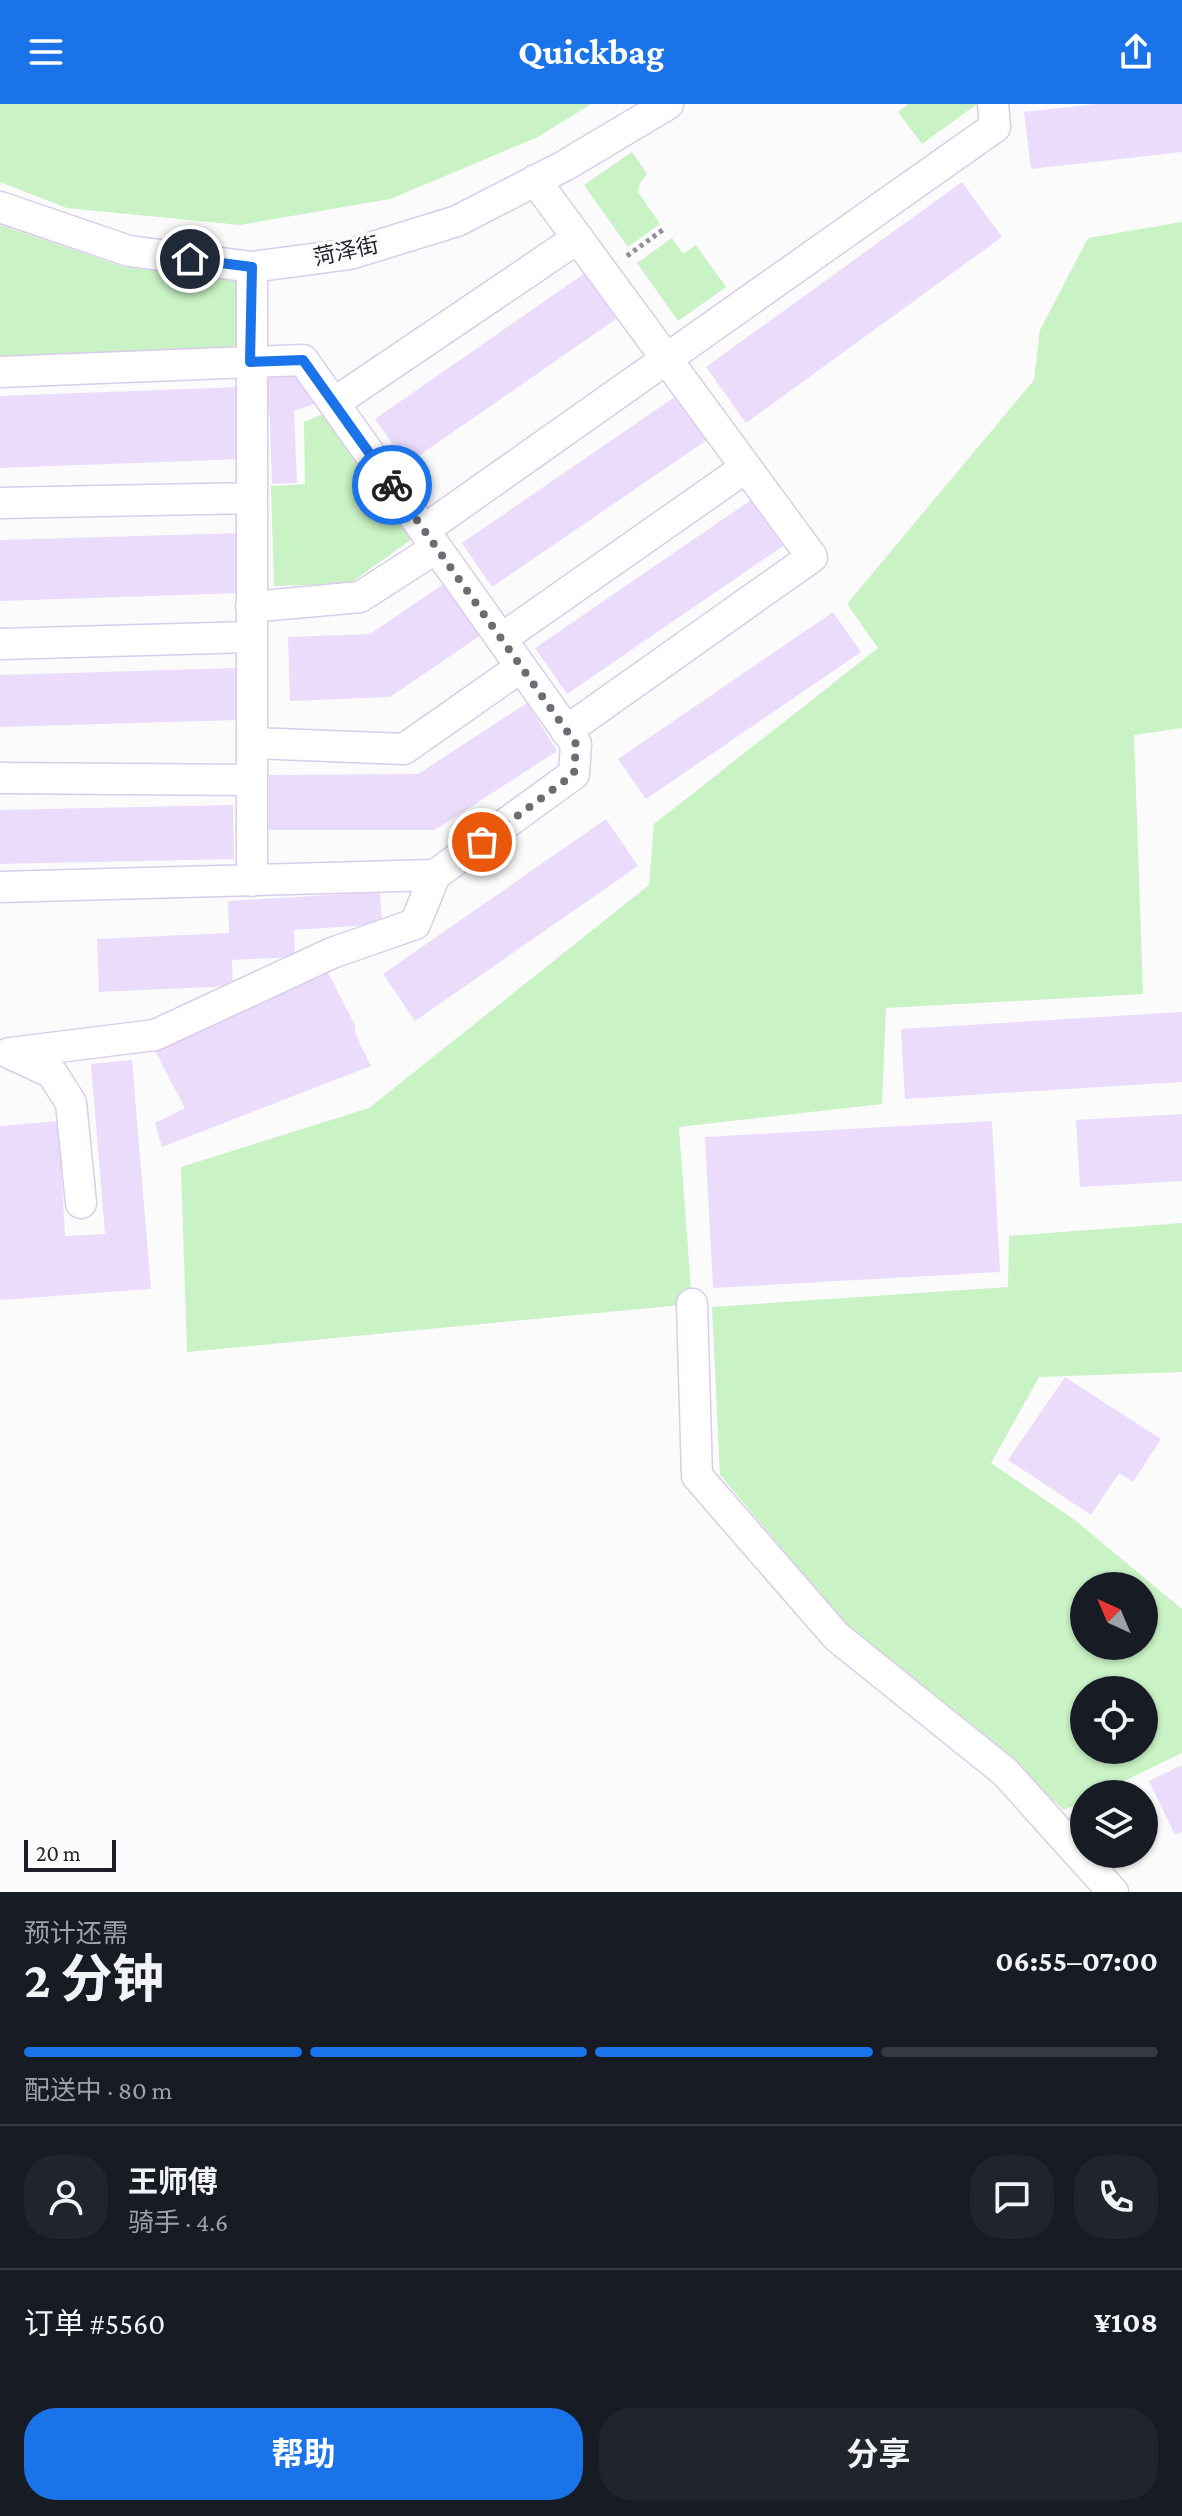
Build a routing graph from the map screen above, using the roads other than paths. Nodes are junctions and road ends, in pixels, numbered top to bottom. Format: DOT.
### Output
graph roads {
  1 [pos="668,104"];
  2 [pos="993,104"];
  3 [pos="535,180"];
  4 [pos="0,207"];
  5 [pos="578,238"];
  6 [pos="252,267"];
  7 [pos="667,359"];
  8 [pos="250,362"];
  9 [pos="0,372"];
  10 [pos="334,403"];
  11 [pos="745,468"];
  12 [pos="251,498"];
  13 [pos="0,503"];
  14 [pos="430,539"];
  15 [pos="251,607"];
  16 [pos="252,637"];
  17 [pos="501,639"];
  18 [pos="0,644"];
  19 [pos="521,667"];
  20 [pos="566,731"];
  21 [pos="252,743"];
  22 [pos="0,778"];
  23 [pos="252,780"];
  24 [pos="435,875"];
  25 [pos="252,881"];
  26 [pos="0,887"];
  27 [pos="5,1051"];
  28 [pos="81,1203"];
  29 [pos="692,1304"];
  30 [pos="1113,1892"];
  1 -- 3 [label="street, 菏泽街"];
  2 -- 7 [label="street"];
  3 -- 5 [label="street"];
  3 -- 6 [label="street, 菏泽街"];
  4 -- 6 [label="street, 菏泽街"];
  5 -- 7 [label="street"];
  5 -- 10 [label="street"];
  6 -- 8 [label="street"];
  7 -- 11 [label="street"];
  7 -- 14 [label="street"];
  8 -- 9 [label="street"];
  8 -- 10 [label="street"];
  8 -- 12 [label="street"];
  10 -- 14 [label="street"];
  11 -- 17 [label="street"];
  11 -- 20 [label="street"];
  12 -- 13 [label="street"];
  12 -- 15 [label="street"];
  14 -- 15 [label="street"];
  14 -- 17 [label="street"];
  15 -- 16 [label="street"];
  16 -- 18 [label="street"];
  16 -- 21 [label="street"];
  17 -- 19 [label="street"];
  19 -- 20 [label="street"];
  19 -- 21 [label="street"];
  20 -- 24 [label="street"];
  21 -- 23 [label="street"];
  22 -- 23 [label="street"];
  23 -- 25 [label="street"];
  24 -- 25 [label="street"];
  24 -- 27 [label="street"];
  25 -- 26 [label="street"];
  27 -- 28 [label="street"];
  29 -- 30 [label="street"];
}
